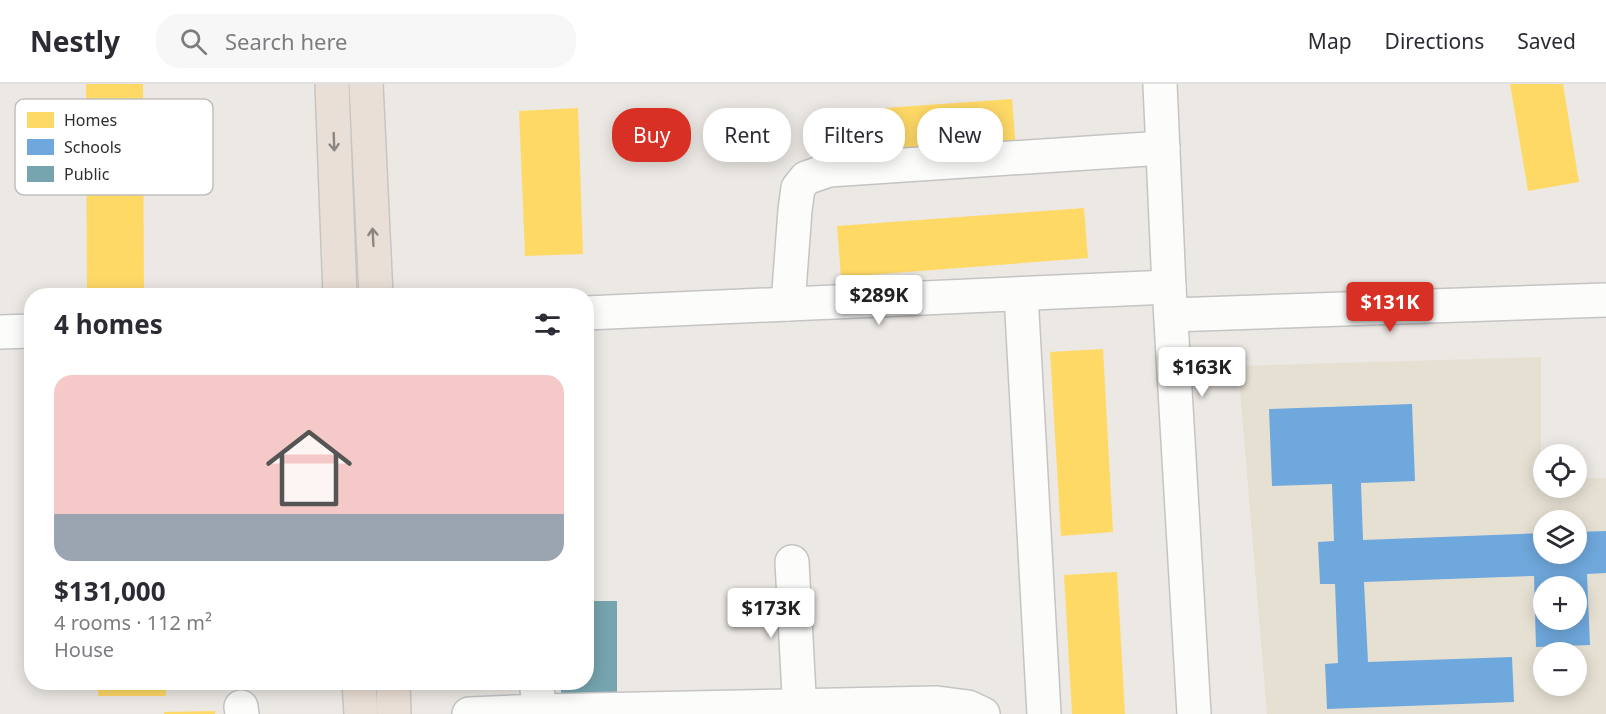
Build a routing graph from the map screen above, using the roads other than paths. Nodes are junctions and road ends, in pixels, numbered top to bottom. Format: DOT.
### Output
graph roads {
  1 [pos="332,84"];
  2 [pos="366,84"];
  3 [pos="1160,84"];
  4 [pos="1163,148"];
  5 [pos="340,288"];
  6 [pos="376,288"];
  7 [pos="1021,294"];
  8 [pos="1606,300"];
  9 [pos="1171,301"];
  10 [pos="788,304"];
  11 [pos="594,313"];
  12 [pos="24,331"];
  13 [pos="0,332"];
  14 [pos="792,562"];
  15 [pos="360,690"];
  16 [pos="393,690"];
  17 [pos="538,697"];
  18 [pos="800,710"];
  19 [pos="361,714"];
  20 [pos="394,714"];
  21 [pos="469,714"];
  22 [pos="983,714"];
  23 [pos="1044,714"];
  24 [pos="1194,714"];
  1 -- 5 [label="highway, one-way"];
  6 -- 2 [label="highway, one-way"];
  3 -- 4 [label="street"];
  4 -- 9 [label="street"];
  4 -- 10 [label="street"];
  7 -- 9 [label="street"];
  7 -- 10 [label="street"];
  7 -- 23 [label="street"];
  8 -- 9 [label="street"];
  9 -- 24 [label="street"];
  10 -- 11 [label="street"];
  12 -- 13 [label="street"];
  14 -- 18 [label="street"];
  15 -- 19 [label="highway"];
  16 -- 20 [label="highway"];
  17 -- 18 [label="street"];
  17 -- 21 [label="street"];
  18 -- 22 [label="street"];
}
